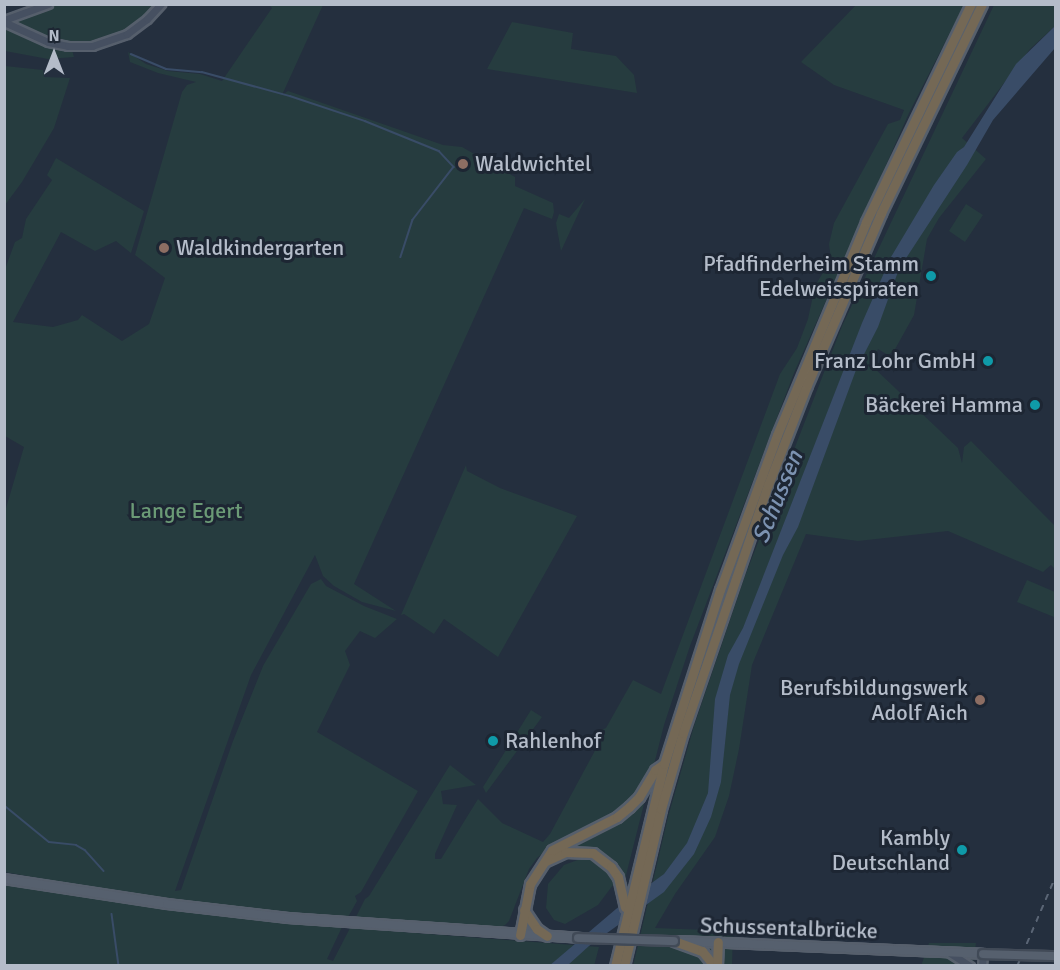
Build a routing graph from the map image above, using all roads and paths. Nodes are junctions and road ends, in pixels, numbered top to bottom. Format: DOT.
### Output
graph roads {
  1 [pos="48,4"];
  2 [pos="971,4"];
  3 [pos="982,4"];
  4 [pos="158,6"];
  5 [pos="4,21"];
  6 [pos="664,764"];
  7 [pos="541,864"];
  8 [pos="4,879"];
  9 [pos="524,910"];
  10 [pos="626,913"];
  11 [pos="520,934"];
  12 [pos="547,936"];
  13 [pos="674,941"];
  14 [pos="718,942"];
  15 [pos="948,952"];
  16 [pos="983,954"];
  17 [pos="1056,956"];
  18 [pos="615,966"];
  19 [pos="624,966"];
  20 [pos="716,966"];
  21 [pos="970,966"];
  22 [pos="982,966"];
  1 -- 5 [label="street"];
  2 -- 6 [label="highway"];
  3 -- 19 [label="highway"];
  4 -- 5 [label="street"];
  6 -- 7 [label="highway"];
  6 -- 10 [label="highway"];
  7 -- 9 [label="highway"];
  7 -- 10 [label="highway"];
  8 -- 11 [label="main road, Schussentalbrücke"];
  9 -- 11 [label="highway"];
  9 -- 12 [label="highway"];
  10 -- 18 [label="highway"];
  11 -- 12 [label="main road, Schussentalbrücke"];
  12 -- 13 [label="main road, Schussentalbrücke, bridge"];
  13 -- 14 [label="main road, Schussentalbrücke"];
  13 -- 20 [label="highway"];
  14 -- 15 [label="main road, Schussentalbrücke"];
  14 -- 20 [label="highway"];
  15 -- 16 [label="main road, Schussentalbrücke"];
  15 -- 21 [label="street"];
  16 -- 17 [label="main road, Schussentalbrücke, bridge"];
  16 -- 22 [label="street"];
}
